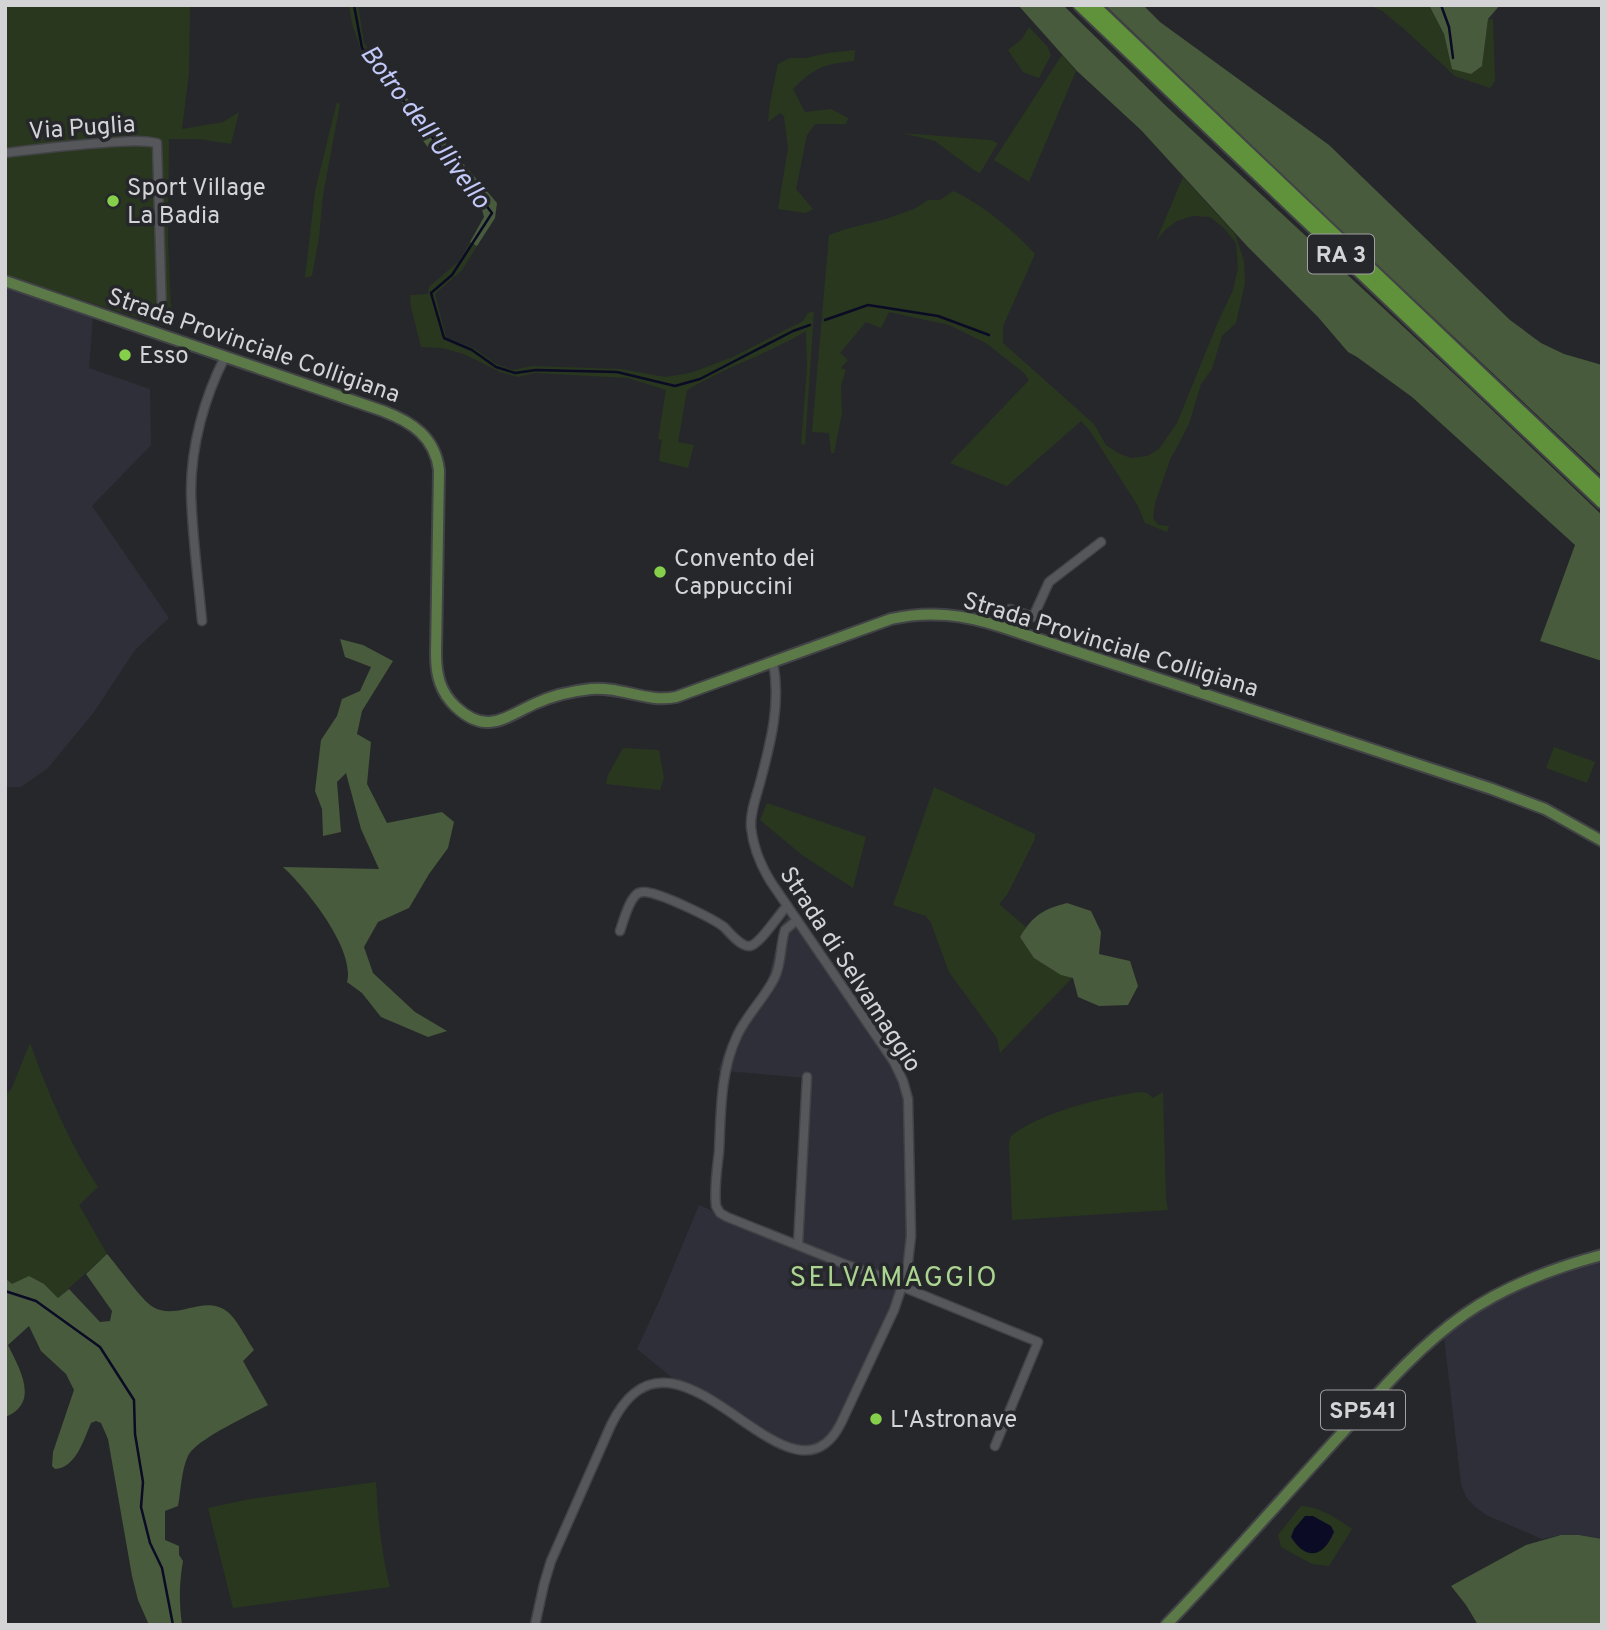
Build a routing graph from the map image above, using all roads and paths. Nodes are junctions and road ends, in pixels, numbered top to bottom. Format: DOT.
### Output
graph roads {
  1 [pos="1080,5"];
  2 [pos="1093,5"];
  3 [pos="5,153"];
  4 [pos="5,281"];
  5 [pos="162,316"];
  6 [pos="225,357"];
  7 [pos="1602,489"];
  8 [pos="1602,502"];
  9 [pos="1101,542"];
  10 [pos="202,621"];
  11 [pos="1002,627"];
  12 [pos="773,663"];
  13 [pos="1602,841"];
  14 [pos="787,906"];
  15 [pos="797,920"];
  16 [pos="620,931"];
  17 [pos="807,1077"];
  18 [pos="797,1245"];
  19 [pos="1602,1255"];
  20 [pos="903,1285"];
  21 [pos="995,1446"];
  22 [pos="535,1625"];
  23 [pos="1166,1625"];
  1 -- 8 [label="highway, RA 3"];
  2 -- 7 [label="highway, RA 3"];
  3 -- 5 [label="street, Via Puglia"];
  4 -- 6 [label="main road, Strada Provinciale Colligiana"];
  6 -- 10 [label="street"];
  6 -- 12 [label="main road, Strada Provinciale Colligiana"];
  9 -- 11 [label="street"];
  11 -- 12 [label="main road, Strada Provinciale Colligiana"];
  11 -- 13 [label="main road, Strada Provinciale Colligiana"];
  12 -- 14 [label="street, Strada di Selvamaggio"];
  14 -- 15 [label="street, Strada di Selvamaggio"];
  14 -- 16 [label="street"];
  15 -- 18 [label="street"];
  15 -- 20 [label="street, Strada di Selvamaggio"];
  17 -- 18 [label="street"];
  18 -- 20 [label="street"];
  19 -- 23 [label="main road, SP541"];
  20 -- 21 [label="street"];
  20 -- 22 [label="street, Strada di Selvamaggio"];
}
